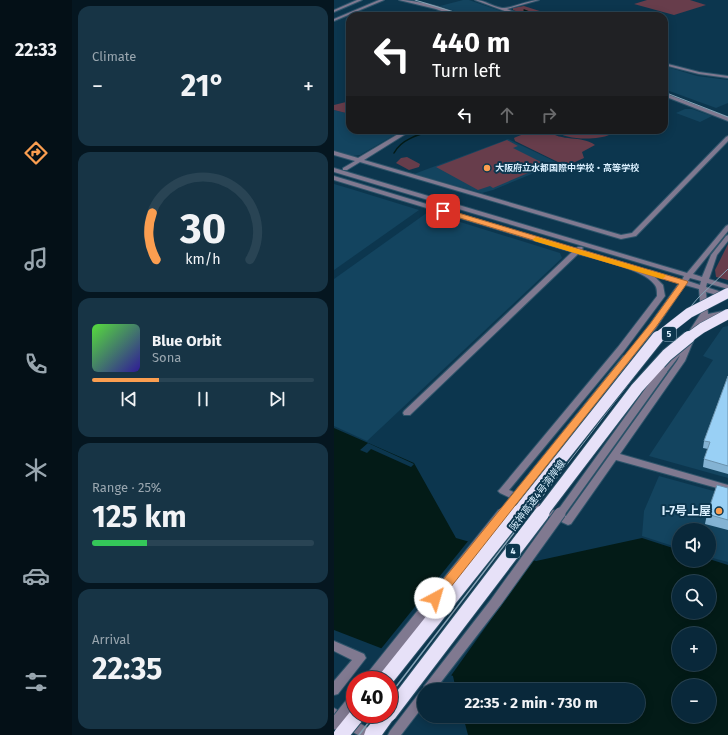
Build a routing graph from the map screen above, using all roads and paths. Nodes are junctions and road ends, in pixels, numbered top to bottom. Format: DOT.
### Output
graph roads {
  1 [pos="350,0"];
  2 [pos="360,0"];
  3 [pos="382,0"];
  4 [pos="401,0"];
  5 [pos="477,0"];
  6 [pos="537,0"];
  7 [pos="334,7"];
  8 [pos="503,9"];
  9 [pos="334,11"];
  10 [pos="353,12"];
  11 [pos="448,12"];
  12 [pos="511,12"];
  13 [pos="346,15"];
  14 [pos="334,20"];
  15 [pos="668,65"];
  16 [pos="728,77"];
  17 [pos="668,96"];
  18 [pos="728,119"];
  19 [pos="403,134"];
  20 [pos="728,138"];
  21 [pos="334,153"];
  22 [pos="359,160"];
  23 [pos="345,169"];
  24 [pos="334,170"];
  25 [pos="334,178"];
  26 [pos="728,227"];
  27 [pos="728,237"];
  28 [pos="584,245"];
  29 [pos="577,251"];
  30 [pos="632,268"];
  31 [pos="686,279"];
  32 [pos="703,284"];
  33 [pos="728,287"];
  34 [pos="728,293"];
  35 [pos="728,296"];
  36 [pos="728,300"];
  37 [pos="728,312"];
  38 [pos="703,319"];
  39 [pos="693,332"];
  40 [pos="620,382"];
  41 [pos="407,413"];
  42 [pos="615,456"];
  43 [pos="728,488"];
  44 [pos="335,646"];
  45 [pos="376,671"];
  46 [pos="392,671"];
  47 [pos="433,683"];
  48 [pos="334,690"];
  49 [pos="398,702"];
  50 [pos="417,705"];
  51 [pos="346,709"];
  52 [pos="334,714"];
  53 [pos="351,723"];
  54 [pos="382,723"];
  55 [pos="334,724"];
  56 [pos="341,735"];
  57 [pos="369,735"];
  58 [pos="372,735"];
  59 [pos="394,735"];
  1 -- 7 [label="street"];
  2 -- 9 [label="street"];
  3 -- 10 [label="street"];
  4 -- 11 [label="street"];
  5 -- 8 [label="street"];
  6 -- 8 [label="street"];
  8 -- 12 [label="street"];
  13 -- 14 [label="street"];
  15 -- 16 [label="street"];
  17 -- 18 [label="street"];
  19 -- 22 [label="street"];
  20 -- 22 [label="street"];
  21 -- 22 [label="street"];
  22 -- 23 [label="street"];
  24 -- 28 [label="street"];
  25 -- 29 [label="street"];
  26 -- 31 [label="street"];
  27 -- 32 [label="street"];
  28 -- 29 [label="street"];
  28 -- 31 [label="street"];
  29 -- 30 [label="street"];
  29 -- 41 [label="street"];
  30 -- 31 [label="street"];
  30 -- 42 [label="street"];
  31 -- 32 [label="street"];
  31 -- 45 [label="street, bridge"];
  32 -- 33 [label="street"];
  32 -- 35 [label="street"];
  32 -- 38 [label="street"];
  34 -- 40 [label="highway, 阪神高速4号湾岸線 / 4, bridge"];
  36 -- 40 [label="highway, 5, bridge"];
  37 -- 38 [label="street"];
  37 -- 49 [label="highway, 阪神高速4号湾岸線 / 4, bridge"];
  38 -- 39 [label="street"];
  39 -- 42 [label="street"];
  39 -- 47 [label="street, bridge"];
  40 -- 46 [label="highway, 阪神高速4号湾岸線 / 4, bridge"];
  42 -- 43 [label="street"];
  44 -- 48 [label="street"];
  50 -- 59 [label="street"];
  51 -- 55 [label="street, bridge"];
  52 -- 57 [label="street"];
  53 -- 56 [label="highway, bridge"];
  54 -- 58 [label="highway, 阪神高速4号湾岸線 / 4"];
}
